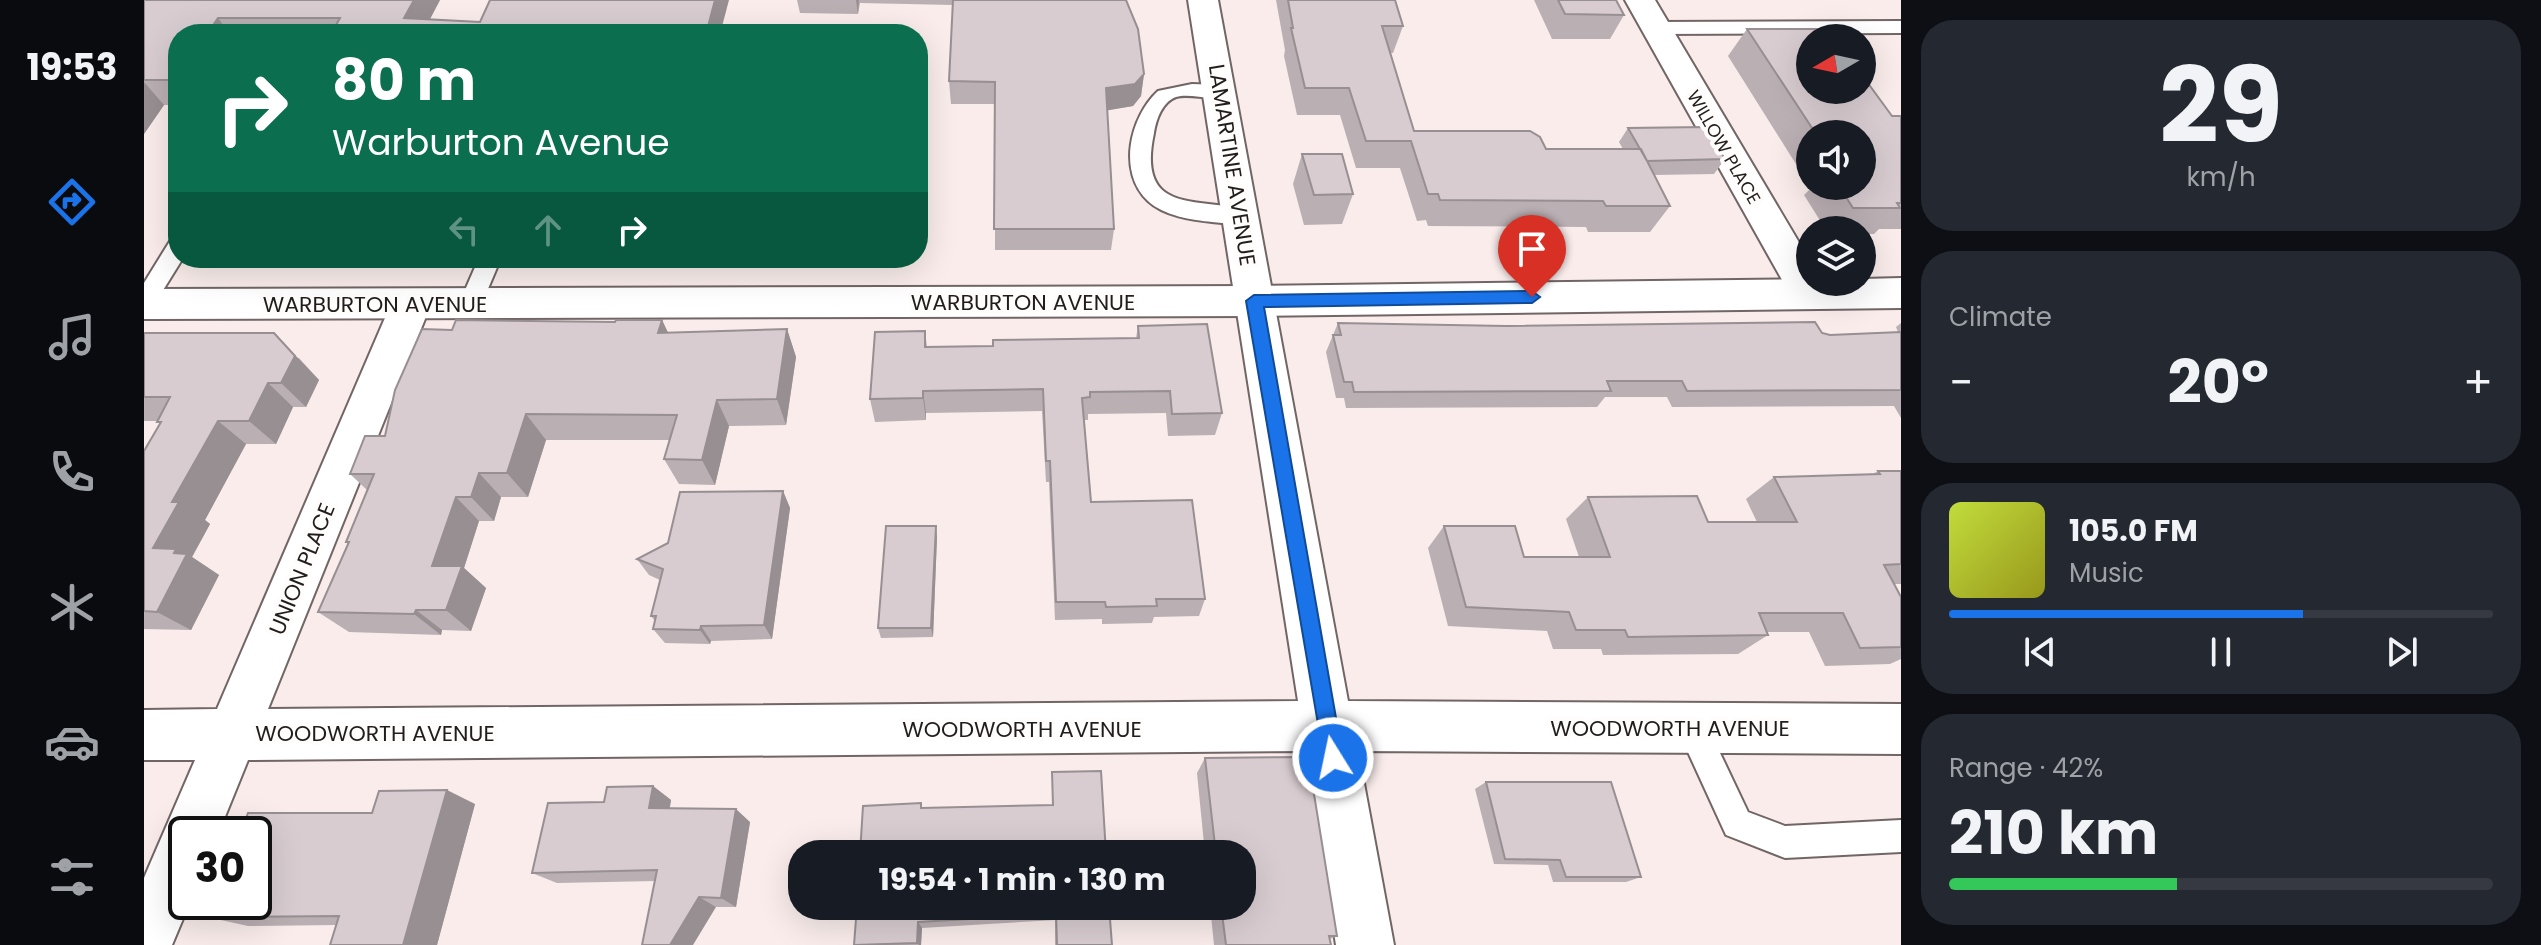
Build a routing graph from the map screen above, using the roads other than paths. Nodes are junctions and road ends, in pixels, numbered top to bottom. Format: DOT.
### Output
graph roads {
  1 [pos="1203,0"];
  2 [pos="1648,14"];
  3 [pos="1901,27"];
  4 [pos="1220,91"];
  5 [pos="1241,216"];
  6 [pos="168,263"];
  7 [pos="486,268"];
  8 [pos="1796,270"];
  9 [pos="1796,293"];
  10 [pos="1876,293"];
  11 [pos="1901,293"];
  12 [pos="1254,301"];
  13 [pos="144,303"];
  14 [pos="411,304"];
  15 [pos="471,304"];
  16 [pos="1327,726"];
  17 [pos="1692,728"];
  18 [pos="1901,729"];
  19 [pos="234,734"];
  20 [pos="144,735"];
  21 [pos="199,816"];
  22 [pos="1901,836"];
  23 [pos="168,888"];
  24 [pos="144,944"];
  25 [pos="1365,945"];
  1 -- 4 [label="street, LAMARTINE AVENUE"];
  2 -- 3 [label="lane"];
  2 -- 8 [label="street, WILLOW PLACE"];
  4 -- 5 [label="street, LAMARTINE AVENUE"];
  4 -- 5 [label="lane"];
  5 -- 12 [label="street, LAMARTINE AVENUE"];
  6 -- 13 [label="lane"];
  7 -- 15 [label="lane"];
  9 -- 12 [label="street, WARBURTON AVENUE"];
  10 -- 11 [label="street, WARBURTON AVENUE"];
  12 -- 15 [label="street, WARBURTON AVENUE"];
  12 -- 16 [label="street, LAMARTINE AVENUE"];
  13 -- 14 [label="street, WARBURTON AVENUE"];
  14 -- 15 [label="street, WARBURTON AVENUE"];
  14 -- 19 [label="street, UNION PLACE"];
  16 -- 17 [label="street, WOODWORTH AVENUE"];
  16 -- 19 [label="street, WOODWORTH AVENUE"];
  16 -- 25 [label="street, LAMARTINE AVENUE"];
  17 -- 18 [label="street, WOODWORTH AVENUE"];
  17 -- 22 [label="lane"];
  19 -- 20 [label="street, WOODWORTH AVENUE"];
  19 -- 21 [label="street, UNION PLACE"];
  23 -- 24 [label="street"];
}
